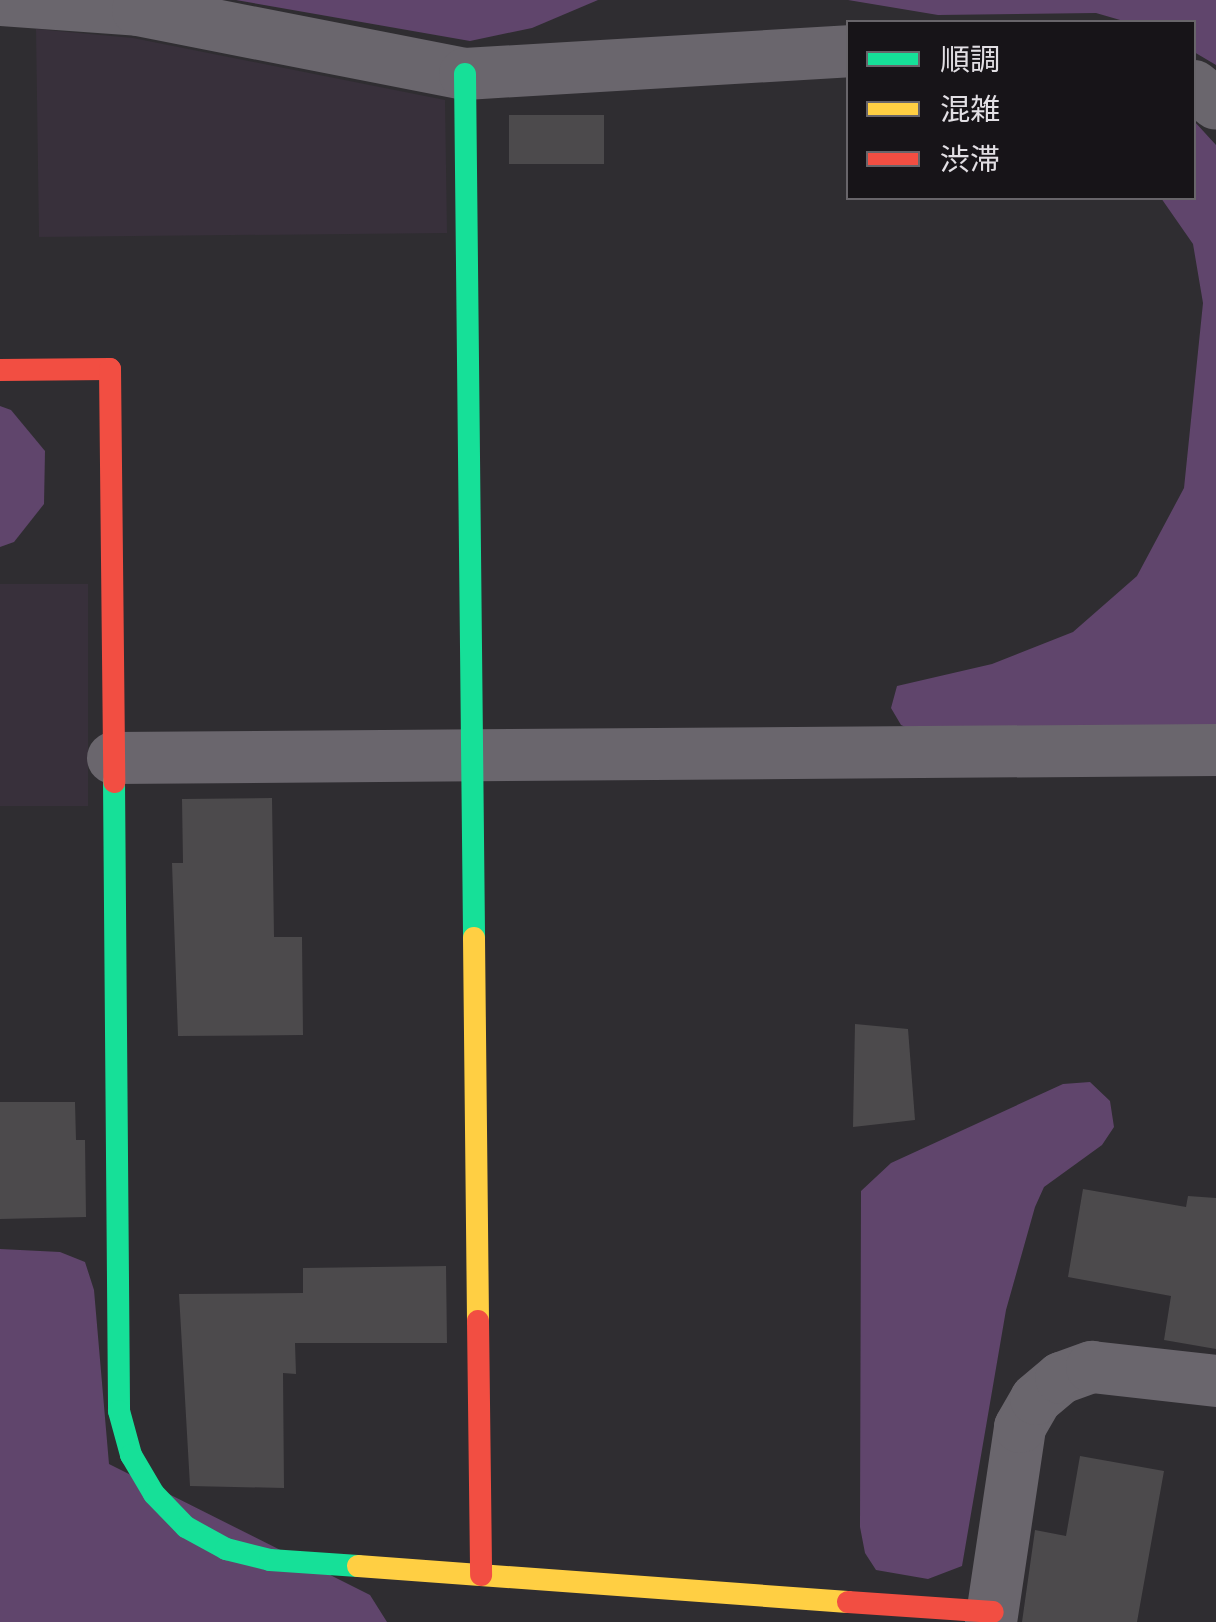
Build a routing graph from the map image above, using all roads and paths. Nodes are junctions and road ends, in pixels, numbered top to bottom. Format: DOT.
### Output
graph roads {
  1 [pos="0,0"];
  2 [pos="846,51"];
  3 [pos="465,74"];
  4 [pos="1196,88"];
  5 [pos="1216,104"];
  6 [pos="0,370"];
  7 [pos="1216,750"];
  8 [pos="473,755"];
  9 [pos="114,758"];
  10 [pos="1216,1380"];
  11 [pos="482,1576"];
  12 [pos="992,1617"];
  1 -- 3 [label="street"];
  2 -- 3 [label="street"];
  3 -- 8 [label="street"];
  4 -- 5 [label="street"];
  6 -- 9 [label="street"];
  7 -- 8 [label="street"];
  8 -- 9 [label="street"];
  8 -- 11 [label="street"];
  9 -- 11 [label="street"];
  10 -- 12 [label="street"];
  11 -- 12 [label="street"];
}
